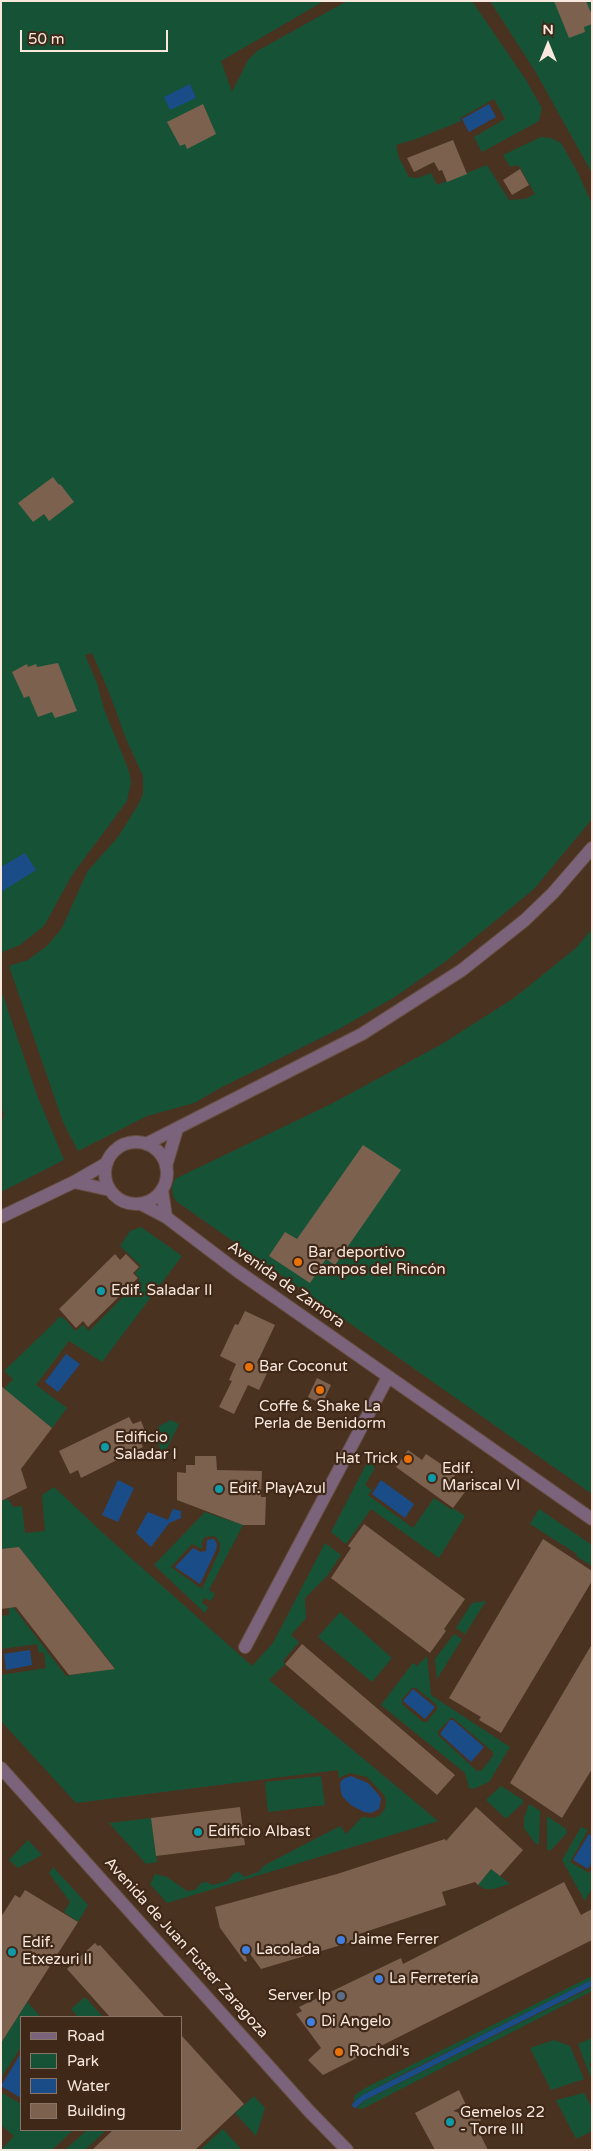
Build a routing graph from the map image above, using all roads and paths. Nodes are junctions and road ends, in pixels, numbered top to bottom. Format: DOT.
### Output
graph roads {
  1 [pos="592,848"];
  2 [pos="177,1129"];
  3 [pos="146,1144"];
  4 [pos="107,1163"];
  5 [pos="166,1166"];
  6 [pos="74,1182"];
  7 [pos="110,1190"];
  8 [pos="162,1190"];
  9 [pos="141,1204"];
  10 [pos="1,1217"];
  11 [pos="166,1217"];
  12 [pos="388,1377"];
  13 [pos="592,1519"];
  14 [pos="245,1647"];
  15 [pos="1,1768"];
  16 [pos="347,2150"];
  1 -- 2 [label="street"];
  2 -- 3 [label="street"];
  2 -- 5 [label="street"];
  3 -- 4 [label="street"];
  3 -- 5 [label="street"];
  4 -- 6 [label="street"];
  4 -- 7 [label="street"];
  5 -- 8 [label="street"];
  6 -- 7 [label="street"];
  6 -- 10 [label="street"];
  7 -- 9 [label="street"];
  8 -- 9 [label="street"];
  8 -- 11 [label="street"];
  9 -- 11 [label="street, Avenida de Zamora"];
  11 -- 12 [label="street, Avenida de Zamora"];
  12 -- 13 [label="street, Avenida de Zamora"];
  12 -- 14 [label="street"];
  15 -- 16 [label="street, Avenida de Juan Fuster Zaragoza"];
}
